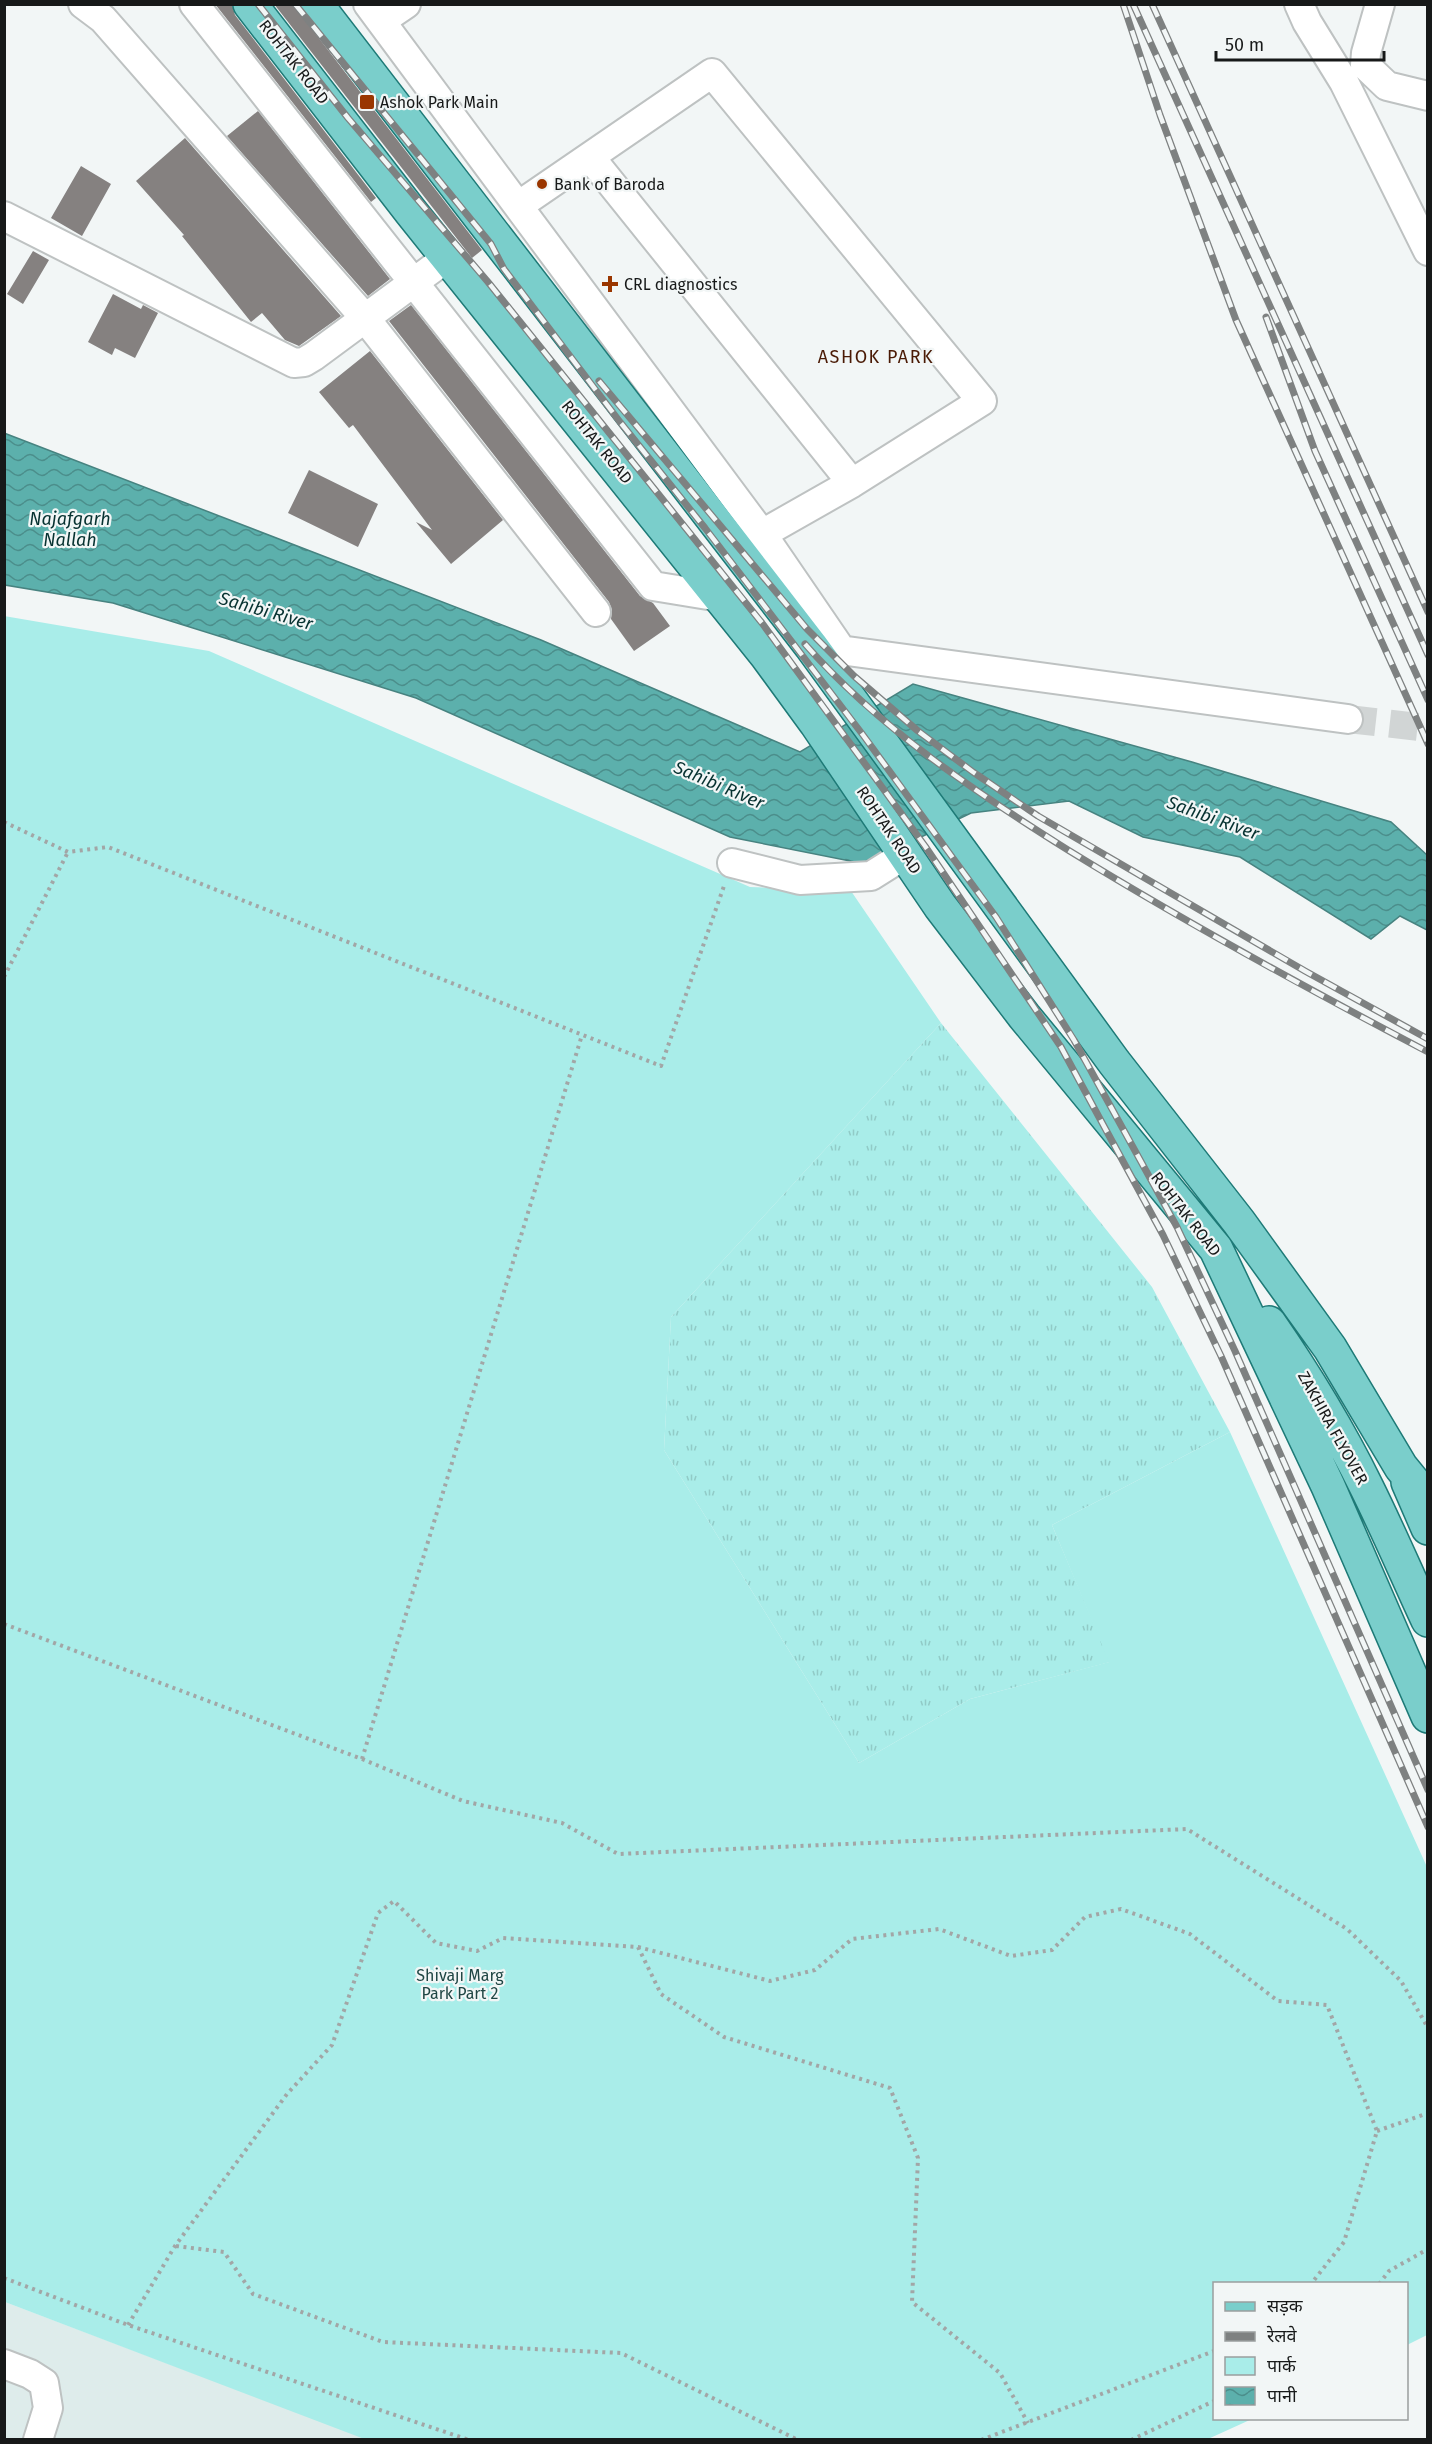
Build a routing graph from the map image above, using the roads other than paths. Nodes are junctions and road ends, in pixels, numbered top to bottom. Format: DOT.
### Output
graph roads {
  1 [pos="83,4"];
  2 [pos="194,4"];
  3 [pos="250,4"];
  4 [pos="316,4"];
  5 [pos="406,4"];
  6 [pos="1299,4"];
  7 [pos="1380,4"];
  8 [pos="374,13"];
  9 [pos="1428,96"];
  10 [pos="590,157"];
  11 [pos="518,206"];
  12 [pos="4,216"];
  13 [pos="1428,251"];
  14 [pos="448,257"];
  15 [pos="415,281"];
  16 [pos="365,318"];
  17 [pos="852,483"];
  18 [pos="762,534"];
  19 [pos="720,597"];
  20 [pos="596,612"];
  21 [pos="827,648"];
  22 [pos="1348,719"];
  23 [pos="906,854"];
  24 [pos="732,862"];
  25 [pos="1216,1249"];
  26 [pos="1401,1467"];
  27 [pos="1428,1500"];
  28 [pos="1428,1528"];
  29 [pos="1428,1620"];
  30 [pos="1428,1716"];
  31 [pos="4,2364"];
  32 [pos="38,2439"];
  1 -- 16 [label="street"];
  2 -- 15 [label="street"];
  3 -- 14 [label="main road, ROHTAK ROAD"];
  4 -- 21 [label="main road"];
  5 -- 8 [label="street"];
  6 -- 13 [label="street"];
  7 -- 9 [label="street"];
  8 -- 11 [label="street"];
  10 -- 11 [label="street"];
  10 -- 17 [label="street"];
  10 -- 17 [label="street"];
  11 -- 18 [label="street"];
  12 -- 16 [label="street"];
  14 -- 15 [label="street"];
  14 -- 19 [label="main road, ROHTAK ROAD"];
  15 -- 16 [label="street"];
  15 -- 19 [label="street"];
  16 -- 20 [label="street"];
  17 -- 18 [label="street"];
  18 -- 21 [label="street"];
  19 -- 23 [label="main road, ROHTAK ROAD"];
  21 -- 22 [label="street"];
  21 -- 26 [label="main road"];
  23 -- 24 [label="street"];
  23 -- 25 [label="main road, ROHTAK ROAD"];
  25 -- 29 [label="main road, ZAKHIRA FLYOVER"];
  25 -- 30 [label="main road, ROHTAK ROAD"];
  26 -- 27 [label="main road"];
  26 -- 28 [label="main road"];
  31 -- 32 [label="street"];
}
